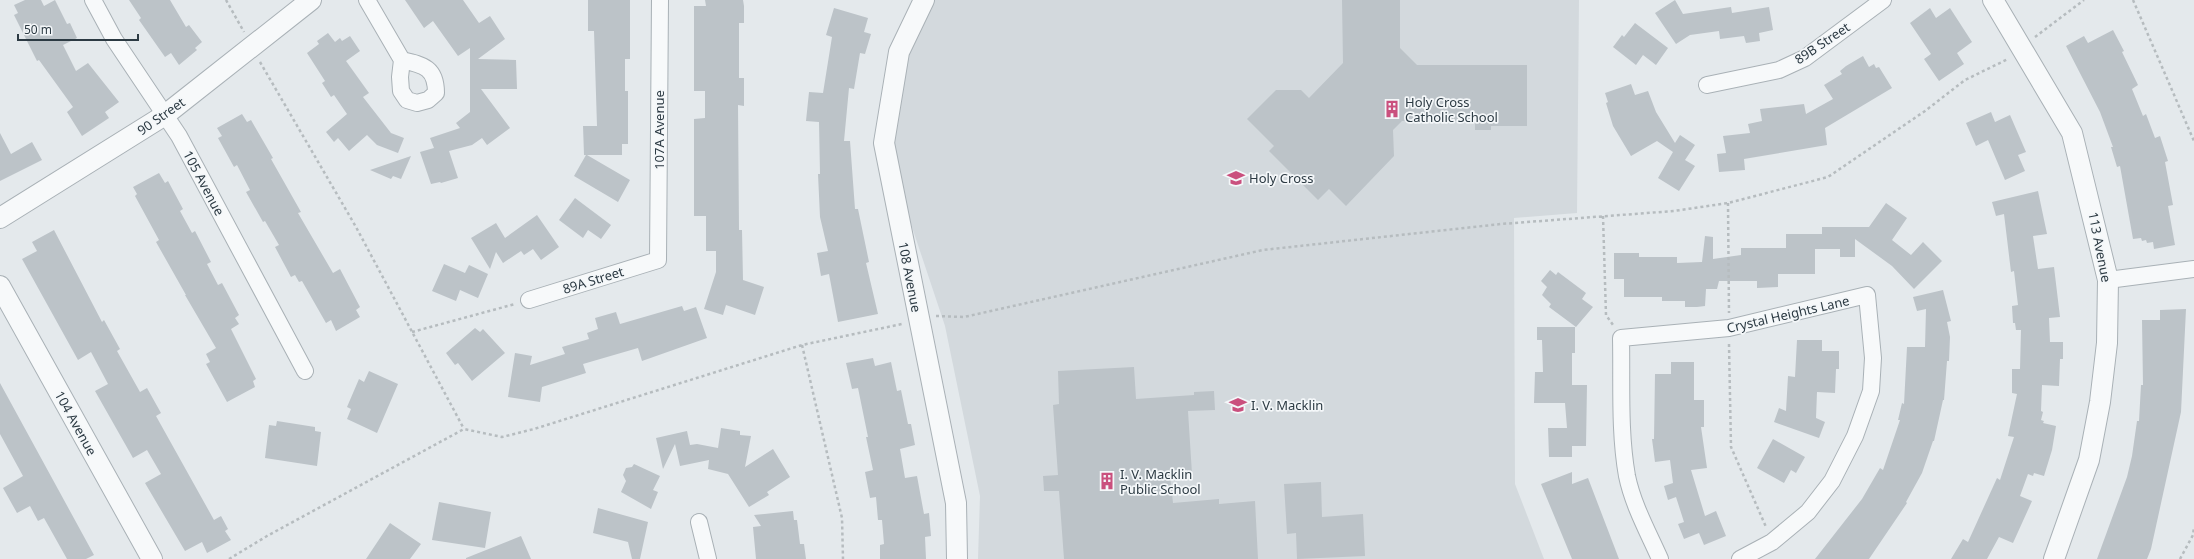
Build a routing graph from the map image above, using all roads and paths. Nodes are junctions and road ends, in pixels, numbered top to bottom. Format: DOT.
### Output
graph roads {
  1 [pos="93,0"];
  2 [pos="226,0"];
  3 [pos="311,0"];
  4 [pos="367,0"];
  5 [pos="660,0"];
  6 [pos="924,0"];
  7 [pos="1883,0"];
  8 [pos="1993,0"];
  9 [pos="2084,0"];
  10 [pos="2133,0"];
  11 [pos="252,47"];
  12 [pos="2021,47"];
  13 [pos="402,60"];
  14 [pos="1707,85"];
  15 [pos="165,115"];
  16 [pos="2194,141"];
  17 [pos="1728,203"];
  18 [pos="1603,216"];
  19 [pos="0,218"];
  20 [pos="658,260"];
  21 [pos="2194,269"];
  22 [pos="2108,280"];
  23 [pos="0,286"];
  24 [pos="529,300"];
  25 [pos="919,320"];
  26 [pos="1729,328"];
  27 [pos="412,332"];
  28 [pos="1621,338"];
  29 [pos="802,345"];
  30 [pos="305,371"];
  31 [pos="464,429"];
  32 [pos="699,522"];
  33 [pos="2194,528"];
  34 [pos="2193,536"];
  35 [pos="1772,542"];
  36 [pos="148,557"];
  37 [pos="229,559"];
  38 [pos="708,559"];
  39 [pos="843,559"];
  40 [pos="957,559"];
  41 [pos="1660,559"];
  42 [pos="1740,559"];
  43 [pos="2054,559"];
  44 [pos="2180,559"];
  1 -- 15 [label="street, 105 Avenue"];
  2 -- 11 [label="path"];
  3 -- 11 [label="street, 90 Street"];
  4 -- 13 [label="street"];
  5 -- 20 [label="street, 107A Avenue"];
  6 -- 25 [label="street, 108 Avenue"];
  7 -- 14 [label="street, 89B Street"];
  8 -- 12 [label="street, 113 Avenue"];
  9 -- 12 [label="path"];
  10 -- 16 [label="path"];
  11 -- 15 [label="street, 90 Street"];
  11 -- 27 [label="path"];
  12 -- 17 [label="path"];
  12 -- 22 [label="street, 113 Avenue"];
  15 -- 19 [label="street, 90 Street"];
  15 -- 30 [label="street, 105 Avenue"];
  17 -- 18 [label="path"];
  17 -- 26 [label="path"];
  18 -- 25 [label="path"];
  18 -- 28 [label="path"];
  20 -- 24 [label="street, 89A Street"];
  21 -- 22 [label="street"];
  22 -- 43 [label="street, 113 Avenue"];
  23 -- 36 [label="street, 104 Avenue"];
  24 -- 27 [label="path"];
  25 -- 29 [label="path"];
  25 -- 40 [label="street, 108 Avenue"];
  26 -- 28 [label="street, Crystal Heights Lane"];
  26 -- 35 [label="path"];
  26 -- 35 [label="street, Crystal Heights Lane"];
  27 -- 31 [label="path"];
  28 -- 41 [label="street"];
  29 -- 31 [label="path"];
  29 -- 39 [label="path"];
  31 -- 37 [label="path"];
  32 -- 38 [label="street"];
  33 -- 34 [label="path"];
  34 -- 44 [label="path"];
  35 -- 42 [label="street, Crystal Heights Lane"];
}
